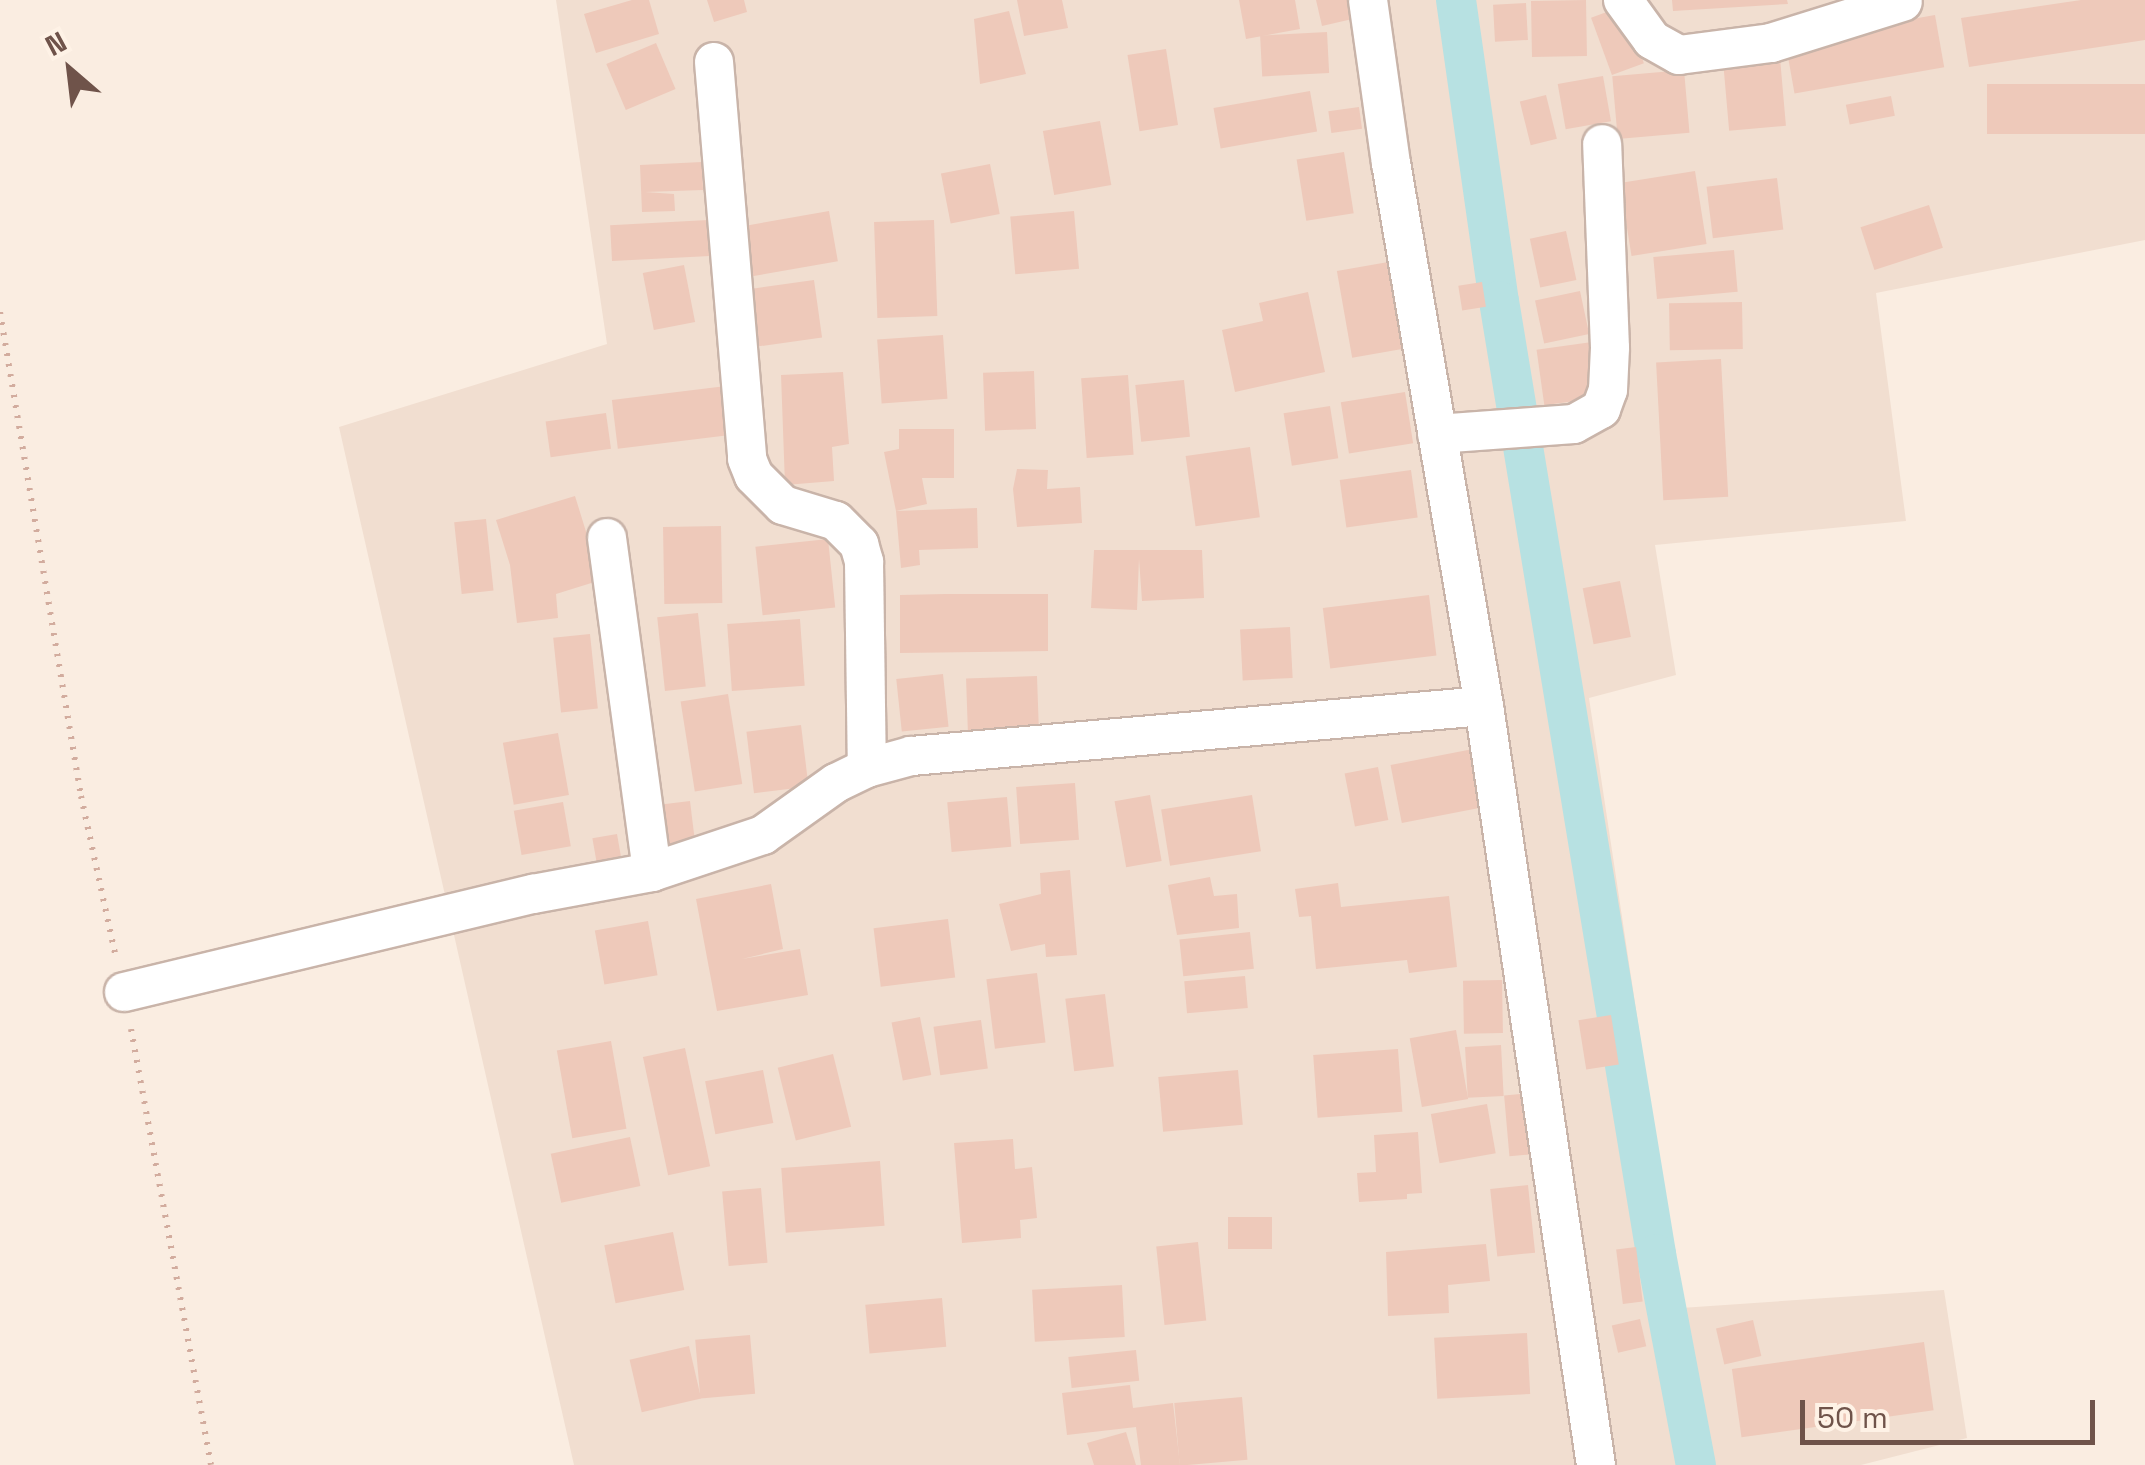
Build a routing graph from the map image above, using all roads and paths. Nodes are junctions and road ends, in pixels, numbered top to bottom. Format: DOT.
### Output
graph roads {
  1 [pos="1368,0"];
  2 [pos="1623,0"];
  3 [pos="1902,2"];
  4 [pos="714,62"];
  5 [pos="1602,144"];
  6 [pos="0,312"];
  7 [pos="1453,433"];
  8 [pos="606,538"];
  9 [pos="1484,706"];
  10 [pos="867,768"];
  11 [pos="652,872"];
  12 [pos="124,992"];
  13 [pos="211,1465"];
  14 [pos="1596,1465"];
  1 -- 7 [label="street"];
  2 -- 3 [label="street"];
  4 -- 10 [label="street"];
  5 -- 7 [label="street"];
  6 -- 12 [label="path"];
  7 -- 9 [label="street"];
  8 -- 11 [label="street"];
  9 -- 10 [label="street"];
  9 -- 14 [label="street"];
  10 -- 11 [label="street"];
  11 -- 12 [label="street"];
  12 -- 13 [label="path"];
}
